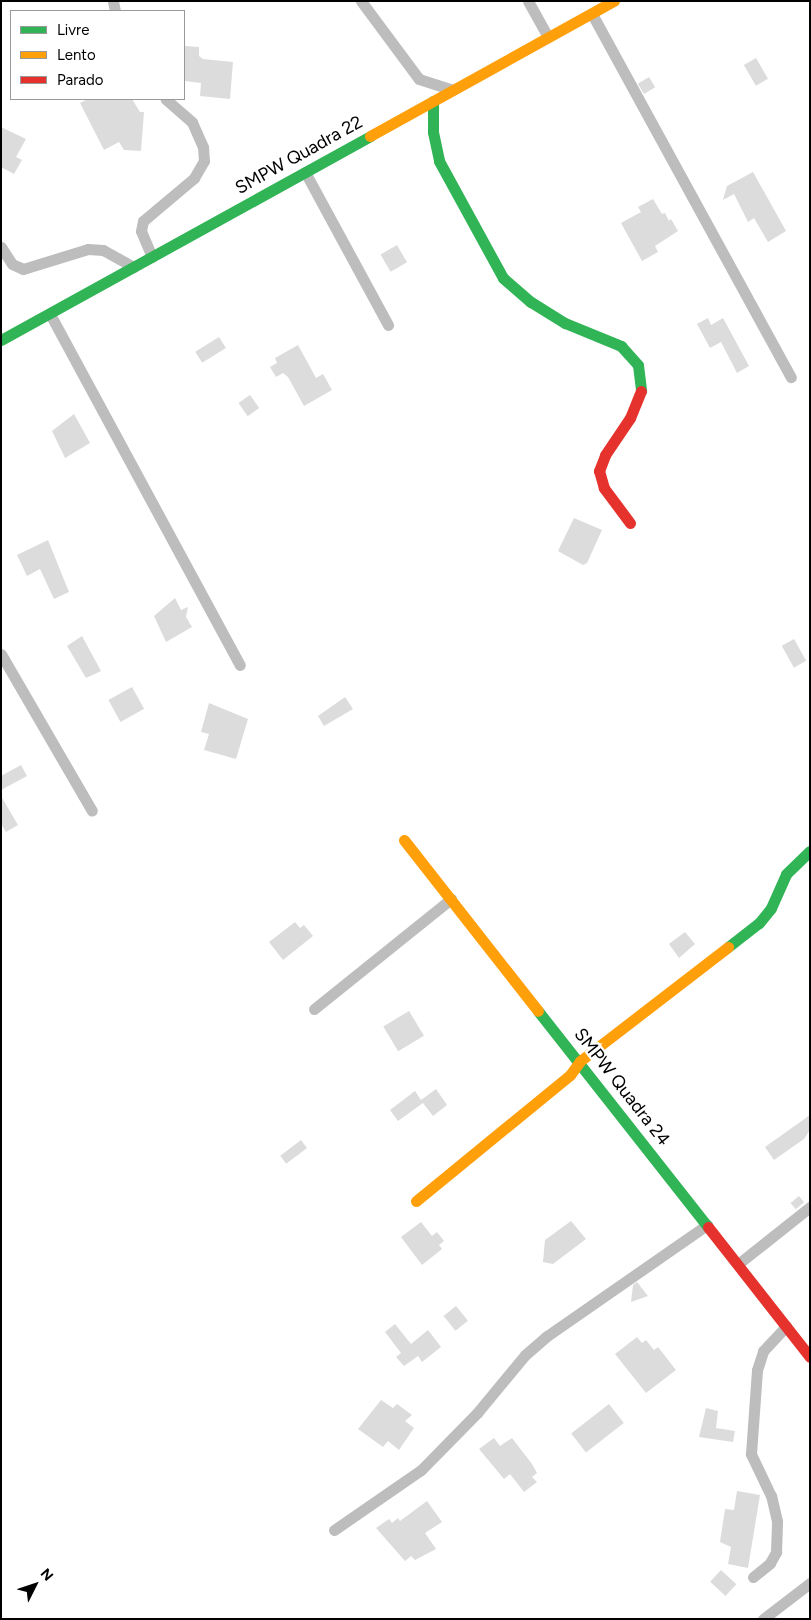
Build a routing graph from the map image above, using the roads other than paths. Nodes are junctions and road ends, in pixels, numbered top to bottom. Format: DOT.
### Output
graph roads {
  1 [pos="362,1"];
  2 [pos="528,1"];
  3 [pos="614,1"];
  4 [pos="592,14"];
  5 [pos="548,37"];
  6 [pos="452,90"];
  7 [pos="167,100"];
  8 [pos="433,101"];
  9 [pos="305,172"];
  10 [pos="1,247"];
  11 [pos="152,257"];
  12 [pos="134,267"];
  13 [pos="50,314"];
  14 [pos="388,325"];
  15 [pos="1,340"];
  16 [pos="791,377"];
  17 [pos="630,523"];
  18 [pos="1,654"];
  19 [pos="240,665"];
  20 [pos="92,811"];
  21 [pos="404,840"];
  22 [pos="810,851"];
  23 [pos="451,899"];
  24 [pos="314,1009"];
  25 [pos="580,1061"];
  26 [pos="416,1201"];
  27 [pos="810,1207"];
  28 [pos="707,1225"];
  29 [pos="738,1264"];
  30 [pos="786,1326"];
  31 [pos="810,1357"];
  32 [pos="334,1530"];
  33 [pos="752,1577"];
  34 [pos="810,1583"];
  35 [pos="779,1606"];
  36 [pos="763,1619"];
  37 [pos="774,1619"];
  1 -- 6 [label="street"];
  2 -- 5 [label="street"];
  3 -- 4 [label="street, SMPW Quadra 22"];
  4 -- 5 [label="street, SMPW Quadra 22"];
  4 -- 16 [label="street"];
  5 -- 6 [label="street, SMPW Quadra 22"];
  6 -- 8 [label="street, SMPW Quadra 22"];
  7 -- 11 [label="street"];
  8 -- 9 [label="street, SMPW Quadra 22"];
  8 -- 17 [label="street"];
  9 -- 11 [label="street, SMPW Quadra 22"];
  9 -- 14 [label="street"];
  10 -- 12 [label="street"];
  11 -- 12 [label="street, SMPW Quadra 22"];
  12 -- 13 [label="street, SMPW Quadra 22"];
  13 -- 15 [label="street, SMPW Quadra 22"];
  13 -- 19 [label="street"];
  18 -- 20 [label="street"];
  21 -- 23 [label="street, SMPW Quadra 24"];
  22 -- 25 [label="street"];
  23 -- 24 [label="street"];
  23 -- 25 [label="street, SMPW Quadra 24"];
  25 -- 26 [label="street"];
  25 -- 28 [label="street, SMPW Quadra 24"];
  27 -- 29 [label="street"];
  28 -- 29 [label="street, SMPW Quadra 24"];
  28 -- 32 [label="street"];
  29 -- 30 [label="street, SMPW Quadra 24"];
  30 -- 31 [label="street, SMPW Quadra 24"];
  30 -- 33 [label="street"];
  34 -- 35 [label="street"];
  35 -- 36 [label="street"];
  35 -- 37 [label="street"];
}
